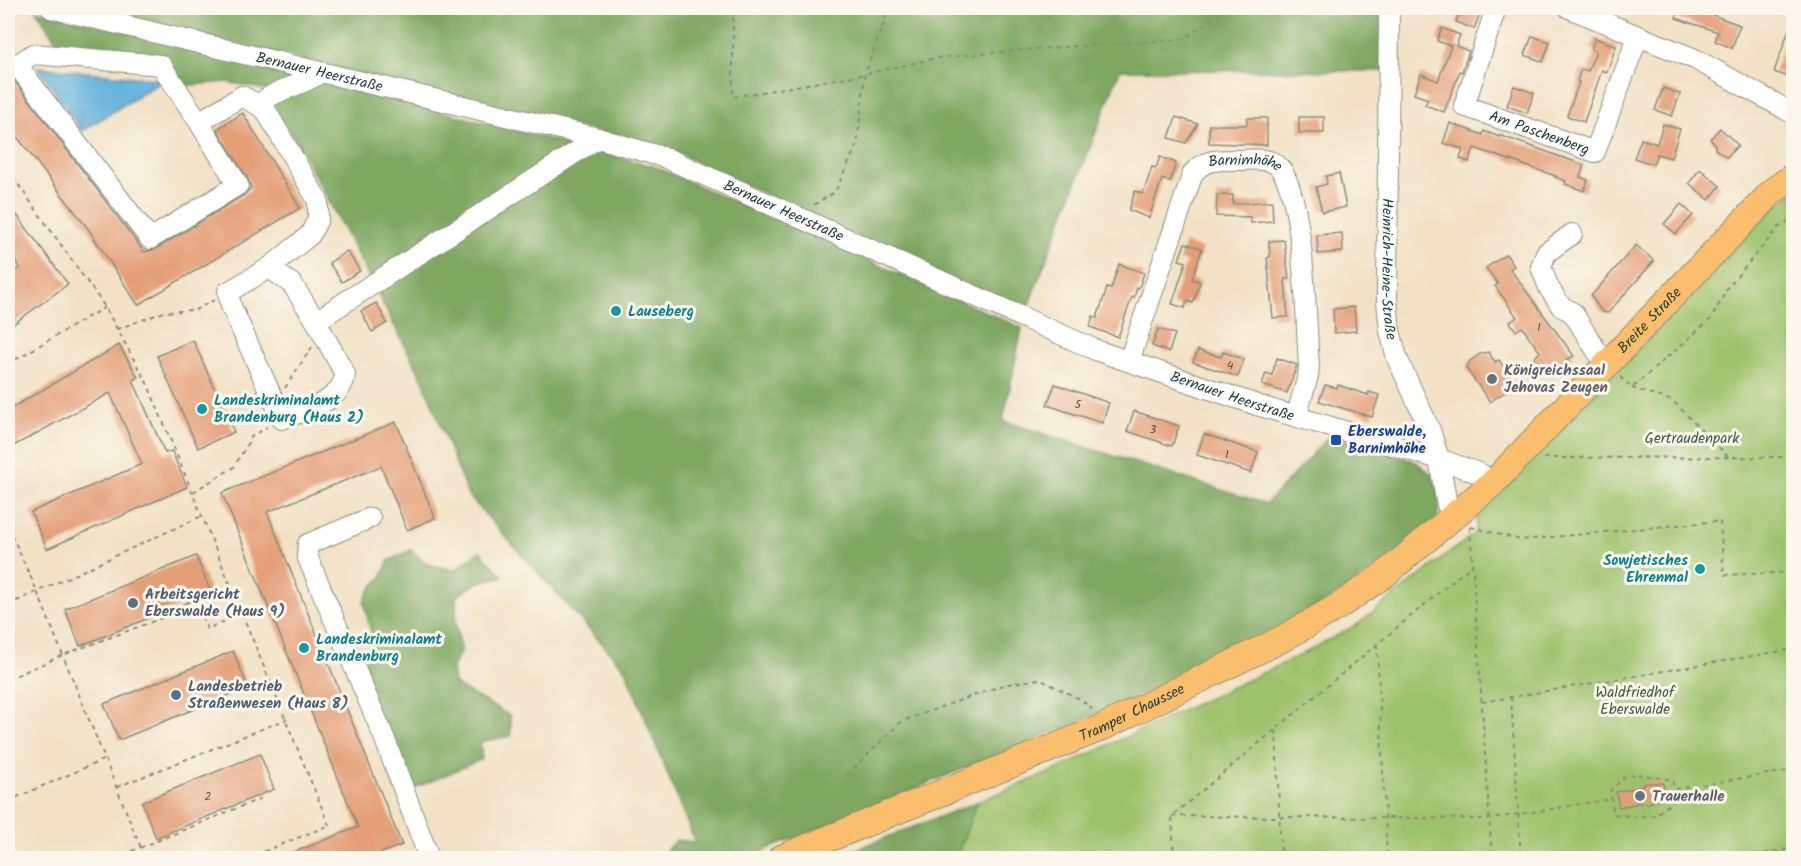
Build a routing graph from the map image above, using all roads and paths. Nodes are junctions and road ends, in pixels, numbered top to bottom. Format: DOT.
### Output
graph roads {
  1 [pos="51,8"];
  2 [pos="733,8"];
  3 [pos="889,8"];
  4 [pos="1227,8"];
  5 [pos="1390,8"];
  6 [pos="1497,8"];
  7 [pos="1569,8"];
  8 [pos="1638,36"];
  9 [pos="320,73"];
  10 [pos="865,74"];
  11 [pos="259,105"];
  12 [pos="1794,114"];
  13 [pos="199,122"];
  14 [pos="1794,129"];
  15 [pos="598,138"];
  16 [pos="1790,166"];
  17 [pos="8,170"];
  18 [pos="809,211"];
  19 [pos="1794,218"];
  20 [pos="1572,234"];
  21 [pos="269,268"];
  22 [pos="228,292"];
  23 [pos="105,307"];
  24 [pos="319,327"];
  25 [pos="117,329"];
  26 [pos="1129,361"];
  27 [pos="8,364"];
  28 [pos="1606,366"];
  29 [pos="1632,388"];
  30 [pos="279,411"];
  31 [pos="1296,417"];
  32 [pos="1525,451"];
  33 [pos="1729,458"];
  34 [pos="1794,458"];
  35 [pos="1439,459"];
  36 [pos="1493,483"];
  37 [pos="193,492"];
  38 [pos="202,516"];
  39 [pos="370,518"];
  40 [pos="1463,522"];
  41 [pos="8,527"];
  42 [pos="1473,564"];
  43 [pos="1794,572"];
  44 [pos="37,591"];
  45 [pos="8,605"];
  46 [pos="243,613"];
  47 [pos="1377,644"];
  48 [pos="1794,649"];
  49 [pos="63,656"];
  50 [pos="8,679"];
  51 [pos="1511,697"];
  52 [pos="1482,702"];
  53 [pos="287,719"];
  54 [pos="1101,728"];
  55 [pos="1276,730"];
  56 [pos="105,759"];
  57 [pos="1794,770"];
  58 [pos="847,775"];
  59 [pos="117,787"];
  60 [pos="1675,789"];
  61 [pos="262,798"];
  62 [pos="1611,799"];
  63 [pos="8,801"];
  64 [pos="1519,814"];
  65 [pos="1172,816"];
  66 [pos="1280,817"];
  67 [pos="1386,818"];
  68 [pos="1490,819"];
  69 [pos="330,825"];
  70 [pos="332,830"];
  71 [pos="141,848"];
  72 [pos="1794,848"];
  73 [pos="115,858"];
  74 [pos="145,858"];
  75 [pos="247,858"];
  76 [pos="429,858"];
  77 [pos="781,858"];
  78 [pos="1174,858"];
  79 [pos="1281,858"];
  80 [pos="1387,858"];
  81 [pos="1492,858"];
  82 [pos="1521,858"];
  83 [pos="1738,858"];
  1 -- 9 [label="street, Bernauer Heerstraße"];
  2 -- 10 [label="path"];
  3 -- 10 [label="path"];
  4 -- 10 [label="path"];
  5 -- 35 [label="street, Heinrich-Heine-Straße"];
  6 -- 8 [label="street, Am Paschenberg"];
  7 -- 8 [label="street"];
  8 -- 12 [label="street"];
  9 -- 11 [label="street"];
  9 -- 15 [label="street, Bernauer Heerstraße"];
  10 -- 18 [label="path"];
  11 -- 13 [label="street"];
  11 -- 21 [label="street"];
  13 -- 13 [label="street"];
  14 -- 16 [label="path"];
  15 -- 24 [label="street"];
  15 -- 26 [label="street, Bernauer Heerstraße"];
  16 -- 28 [label="main road, Breite Straße"];
  17 -- 23 [label="path"];
  19 -- 29 [label="path"];
  20 -- 28 [label="street"];
  21 -- 22 [label="street"];
  21 -- 24 [label="street"];
  22 -- 25 [label="path"];
  22 -- 30 [label="street"];
  23 -- 25 [label="path"];
  23 -- 27 [label="path"];
  24 -- 30 [label="path"];
  24 -- 30 [label="street"];
  25 -- 37 [label="path"];
  26 -- 31 [label="street, Bernauer Heerstraße"];
  26 -- 31 [label="street, Barnimhöhe"];
  28 -- 29 [label="path"];
  28 -- 32 [label="main road, Breite Straße"];
  29 -- 33 [label="path"];
  30 -- 37 [label="path"];
  31 -- 35 [label="street, Bernauer Heerstraße"];
  32 -- 33 [label="path"];
  32 -- 36 [label="main road, Breite Straße"];
  33 -- 34 [label="path"];
  35 -- 36 [label="street, Bernauer Heerstraße"];
  35 -- 40 [label="street, Heinrich-Heine-Straße"];
  36 -- 40 [label="main road, Breite Straße"];
  37 -- 38 [label="path"];
  38 -- 44 [label="path"];
  38 -- 46 [label="path"];
  39 -- 76 [label="street"];
  40 -- 42 [label="path"];
  40 -- 43 [label="path"];
  40 -- 54 [label="main road, Tramper Chaussee"];
  41 -- 44 [label="path"];
  42 -- 47 [label="path"];
  42 -- 52 [label="path"];
  44 -- 45 [label="path"];
  44 -- 49 [label="path"];
  46 -- 49 [label="path"];
  46 -- 53 [label="path"];
  47 -- 55 [label="path"];
  47 -- 67 [label="path"];
  48 -- 51 [label="path"];
  49 -- 50 [label="path"];
  49 -- 56 [label="path"];
  51 -- 52 [label="path"];
  51 -- 64 [label="path"];
  52 -- 68 [label="path"];
  53 -- 59 [label="path"];
  53 -- 69 [label="path"];
  54 -- 58 [label="path"];
  54 -- 77 [label="main road, Tramper Chaussee"];
  55 -- 65 [label="path"];
  55 -- 66 [label="path"];
  56 -- 59 [label="path"];
  56 -- 63 [label="path"];
  57 -- 60 [label="path"];
  59 -- 71 [label="path"];
  60 -- 62 [label="path"];
  60 -- 62 [label="path"];
  61 -- 71 [label="path"];
  62 -- 64 [label="path"];
  64 -- 68 [label="path"];
  64 -- 82 [label="path"];
  65 -- 66 [label="path"];
  65 -- 78 [label="path"];
  66 -- 67 [label="path"];
  66 -- 79 [label="path"];
  67 -- 68 [label="path"];
  67 -- 80 [label="path"];
  68 -- 81 [label="path"];
  69 -- 70 [label="path"];
  69 -- 75 [label="path"];
  71 -- 73 [label="path"];
  71 -- 74 [label="path"];
  72 -- 83 [label="path"];
}
